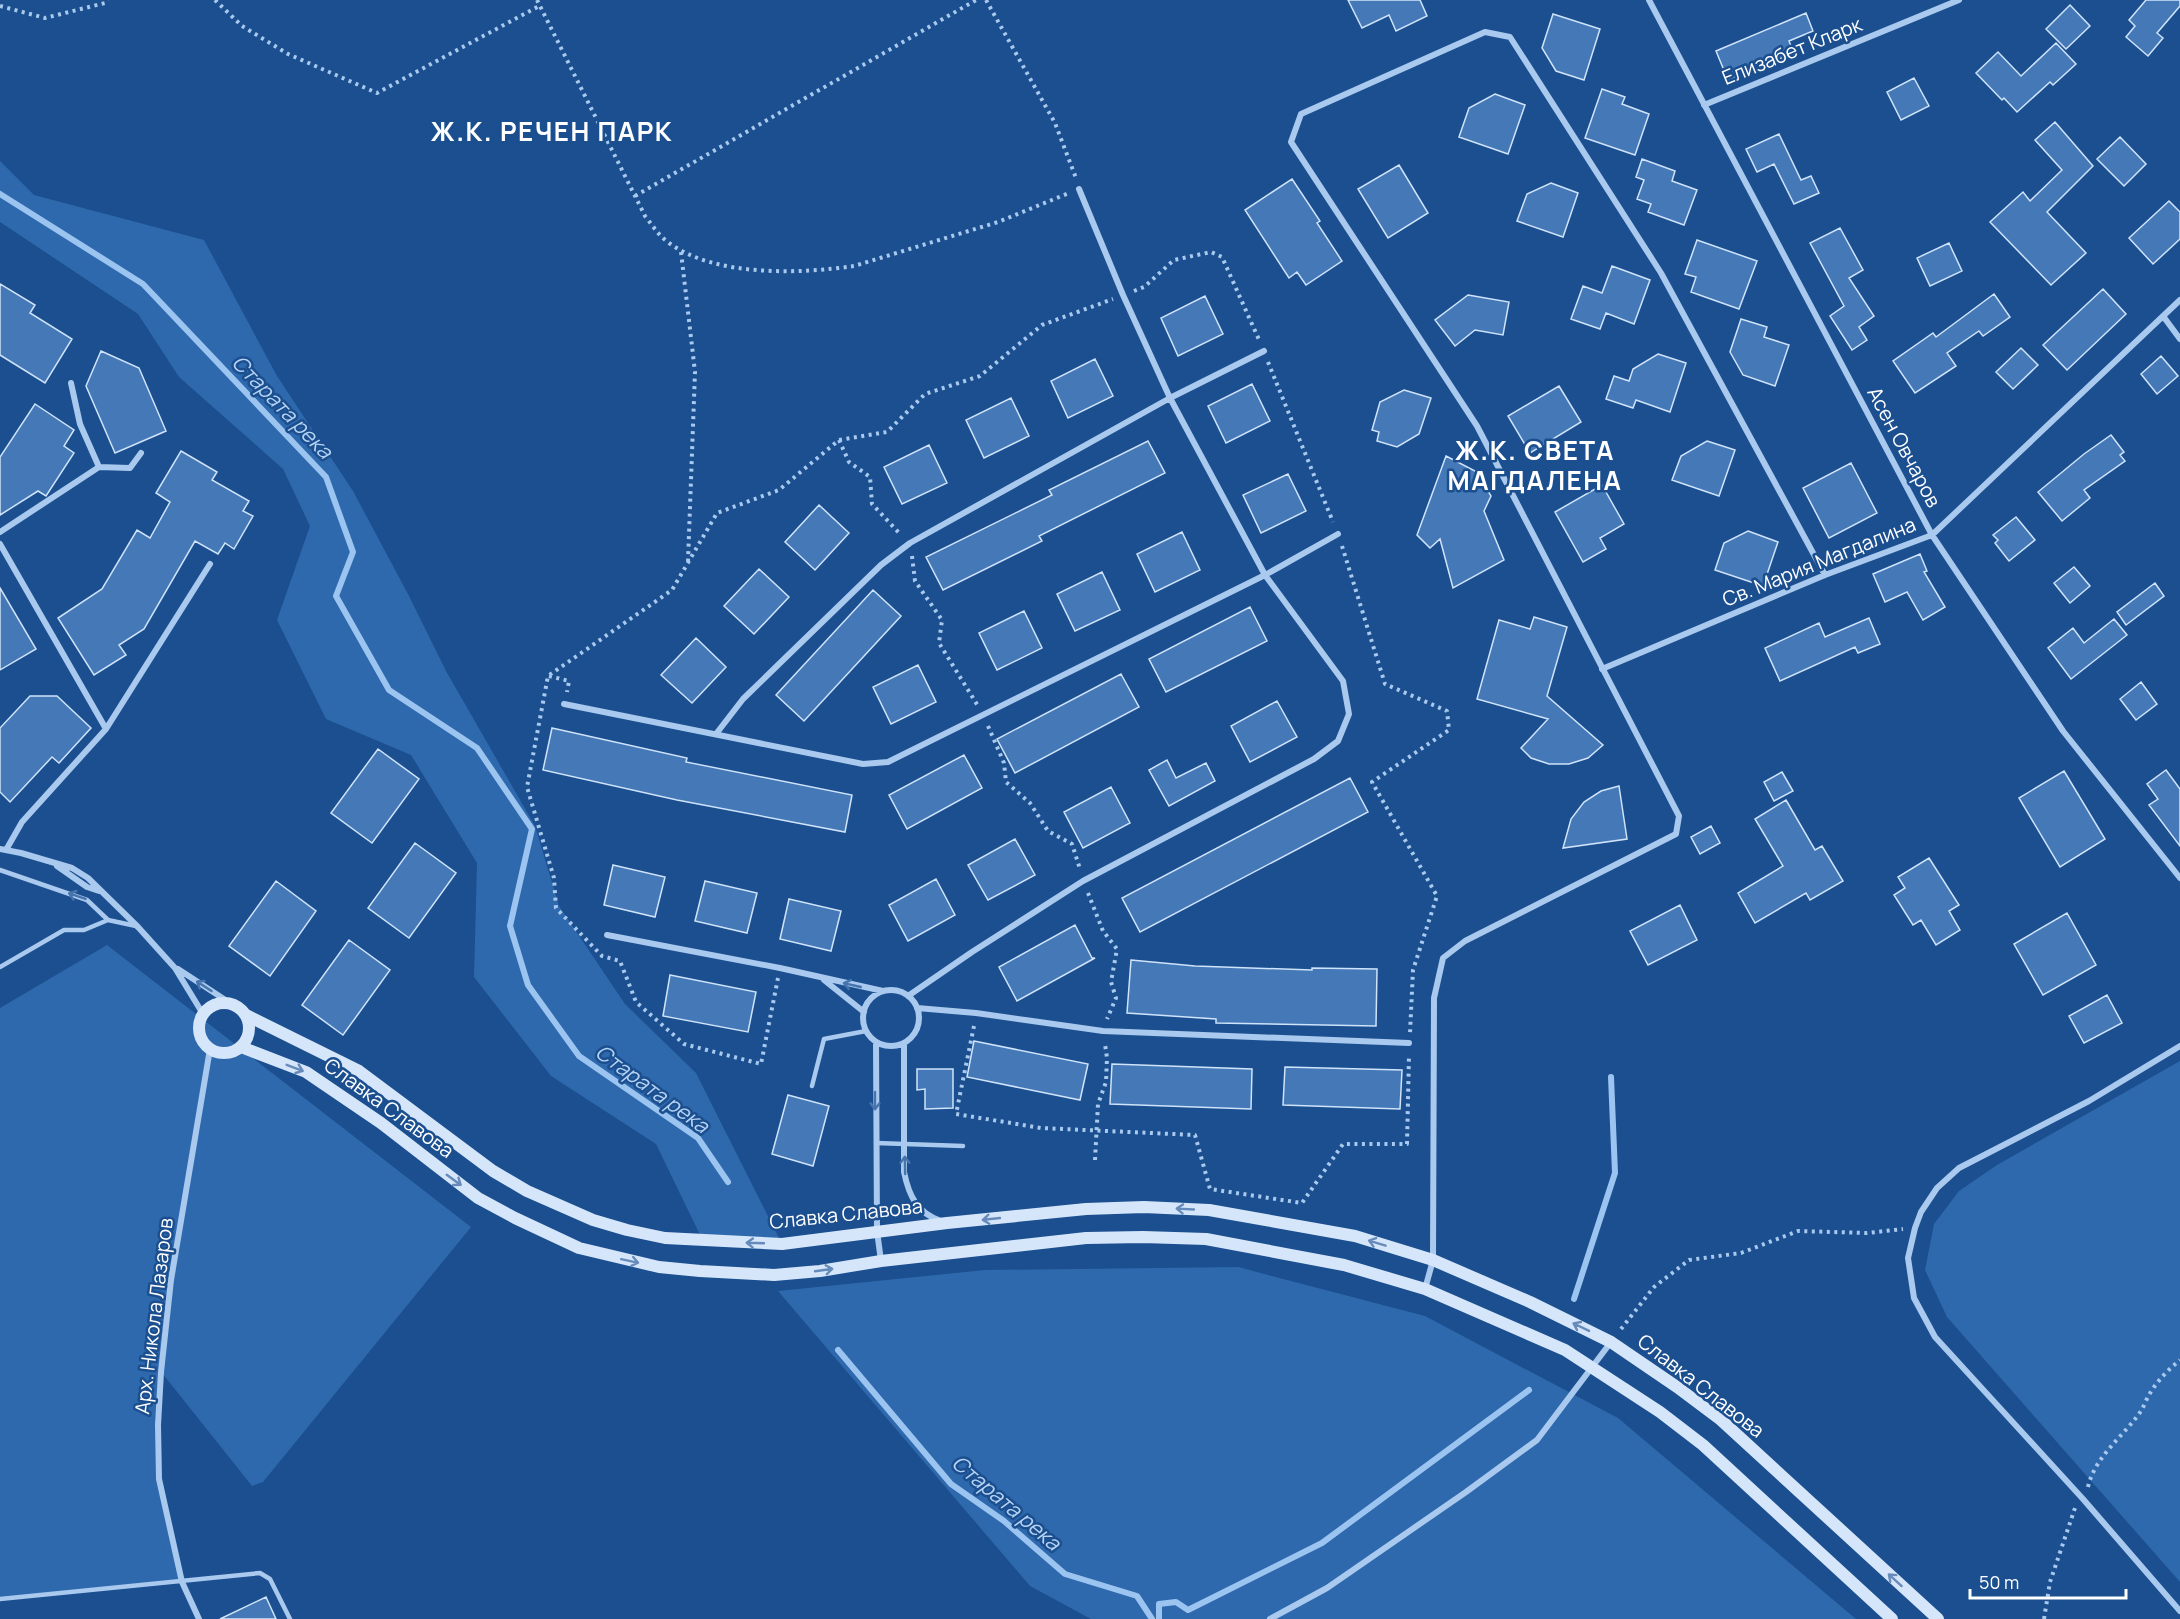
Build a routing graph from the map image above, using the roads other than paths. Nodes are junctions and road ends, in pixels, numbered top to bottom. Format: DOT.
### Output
graph roads {
  1 [pos="1649,0"];
  2 [pos="1959,0"];
  3 [pos="1704,105"];
  4 [pos="1079,189"];
  5 [pos="2180,300"];
  6 [pos="2163,316"];
  7 [pos="2180,339"];
  8 [pos="1264,351"];
  9 [pos="71,383"];
  10 [pos="1170,398"];
  11 [pos="141,453"];
  12 [pos="99,467"];
  13 [pos="0,532"];
  14 [pos="1338,534"];
  15 [pos="1932,535"];
  16 [pos="0,544"];
  17 [pos="210,564"];
  18 [pos="1265,574"];
  19 [pos="1825,575"];
  20 [pos="1602,669"];
  21 [pos="564,704"];
  22 [pos="106,729"];
  23 [pos="716,734"];
  24 [pos="3,850"];
  25 [pos="0,870"];
  26 [pos="2180,878"];
  27 [pos="108,920"];
  28 [pos="138,927"];
  29 [pos="607,935"];
  30 [pos="0,967"];
  31 [pos="175,968"];
  32 [pos="821,978"];
  33 [pos="883,991"];
  34 [pos="908,996"];
  35 [pos="233,1005"];
  36 [pos="917,1008"];
  37 [pos="864,1012"];
  38 [pos="204,1014"];
  39 [pos="246,1015"];
  40 [pos="866,1031"];
  41 [pos="876,1042"];
  42 [pos="1409,1043"];
  43 [pos="904,1044"];
  44 [pos="2180,1046"];
  45 [pos="241,1047"];
  46 [pos="210,1049"];
  47 [pos="812,1086"];
  48 [pos="875,1143"];
  49 [pos="905,1144"];
  50 [pos="963,1146"];
  51 [pos="948,1223"];
  52 [pos="877,1231"];
  53 [pos="1433,1260"];
  54 [pos="880,1261"];
  55 [pos="1425,1289"];
  56 [pos="1611,1342"];
  57 [pos="1592,1368"];
  58 [pos="182,1581"];
  59 [pos="0,1599"];
  60 [pos="2180,1611"];
  61 [pos="199,1619"];
  62 [pos="290,1619"];
  63 [pos="1270,1619"];
  64 [pos="1892,1619"];
  65 [pos="1938,1619"];
  1 -- 3 [label="street, Асен Овчаров"];
  2 -- 3 [label="street, Елизабет Кларк"];
  3 -- 15 [label="street, Асен Овчаров"];
  4 -- 10 [label="street"];
  5 -- 6 [label="street, Св. Мария Магдалина"];
  6 -- 7 [label="street"];
  6 -- 15 [label="street, Св. Мария Магдалина"];
  8 -- 10 [label="street"];
  9 -- 12 [label="street"];
  10 -- 18 [label="street"];
  10 -- 23 [label="street"];
  11 -- 12 [label="street"];
  12 -- 13 [label="street"];
  14 -- 18 [label="street"];
  15 -- 19 [label="street, Св. Мария Магдалина"];
  15 -- 26 [label="street, Асен Овчаров"];
  16 -- 22 [label="street"];
  17 -- 22 [label="street"];
  18 -- 23 [label="street"];
  18 -- 34 [label="street"];
  19 -- 20 [label="street, Св. Мария Магдалина"];
  19 -- 20 [label="street"];
  20 -- 53 [label="street"];
  21 -- 23 [label="street"];
  22 -- 24 [label="street"];
  24 -- 28 [label="street"];
  27 -- 25 [label="lane, one-way"];
  27 -- 28 [label="lane"];
  27 -- 30 [label="lane"];
  28 -- 31 [label="street"];
  29 -- 32 [label="street"];
  35 -- 31 [label="street, one-way"];
  31 -- 38 [label="street"];
  33 -- 32 [label="street, one-way"];
  32 -- 37 [label="street"];
  33 -- 34 [label="street"];
  33 -- 37 [label="street"];
  34 -- 36 [label="street"];
  35 -- 38 [label="street"];
  35 -- 39 [label="street"];
  36 -- 42 [label="street"];
  36 -- 43 [label="street"];
  37 -- 40 [label="street"];
  38 -- 46 [label="street"];
  39 -- 45 [label="street"];
  52 -- 39 [label="street, Славка Славова, one-way"];
  40 -- 41 [label="street"];
  40 -- 47 [label="lane"];
  41 -- 43 [label="street"];
  41 -- 48 [label="street, one-way"];
  43 -- 49 [label="street"];
  44 -- 60 [label="street"];
  45 -- 46 [label="street"];
  45 -- 54 [label="street, Славка Славова, one-way"];
  46 -- 58 [label="street, Арх. Никола Лазаров"];
  48 -- 49 [label="lane"];
  48 -- 52 [label="street"];
  49 -- 50 [label="lane"];
  51 -- 49 [label="street, one-way"];
  51 -- 52 [label="street, Славка Славова"];
  53 -- 51 [label="street, Славка Славова, one-way"];
  52 -- 54 [label="street"];
  53 -- 55 [label="street"];
  56 -- 53 [label="street, Славка Славова, one-way"];
  54 -- 55 [label="street, Славка Славова"];
  55 -- 57 [label="street, Славка Славова"];
  56 -- 57 [label="street"];
  65 -- 56 [label="street, Славка Славова, one-way"];
  57 -- 63 [label="street"];
  57 -- 64 [label="street, Славка Славова"];
  58 -- 59 [label="lane"];
  58 -- 61 [label="street, Арх. Никола Лазаров"];
  58 -- 62 [label="lane"];
}
